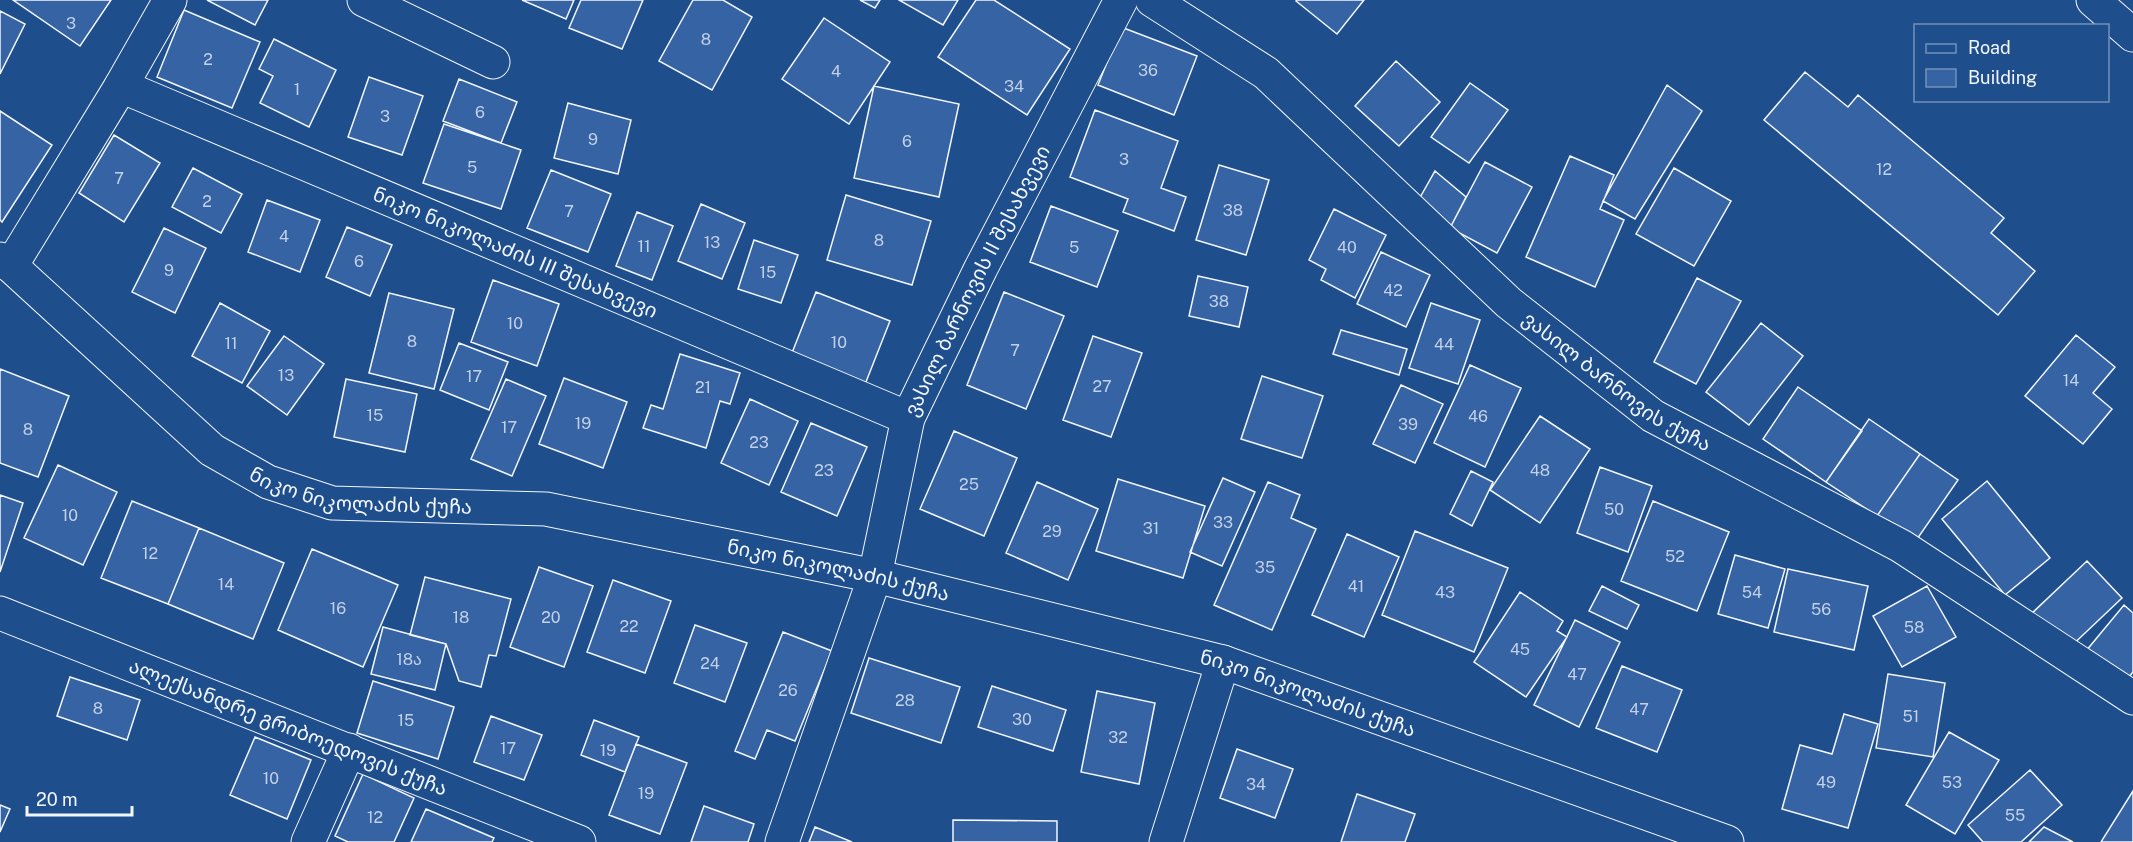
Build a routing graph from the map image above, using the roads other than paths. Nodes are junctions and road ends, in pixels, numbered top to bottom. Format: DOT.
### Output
graph roads {
  1 [pos="170,0"];
  2 [pos="364,0"];
  3 [pos="1121,0"];
  4 [pos="1152,0"];
  5 [pos="2093,0"];
  6 [pos="2133,35"];
  7 [pos="493,62"];
  8 [pos="121,86"];
  9 [pos="6,263"];
  10 [pos="908,418"];
  11 [pos="875,576"];
  12 [pos="0,613"];
  13 [pos="1223,662"];
  14 [pos="2133,698"];
  15 [pos="349,750"];
  16 [pos="308,842"];
  17 [pos="579,842"];
  18 [pos="782,842"];
  19 [pos="1166,842"];
  20 [pos="1727,842"];
  1 -- 8 [label="street"];
  2 -- 7 [label="street"];
  3 -- 10 [label="street, ვასილ ბარნოვის II შესახვევი"];
  4 -- 14 [label="street, ვასილ ბარნოვის ქუჩა"];
  5 -- 6 [label="street"];
  8 -- 9 [label="street"];
  8 -- 10 [label="street, ნიკო ნიკოლაძის III შესახვევი"];
  9 -- 11 [label="street, ნიკო ნიკოლაძის ქუჩა"];
  10 -- 11 [label="street, ვასილ ბარნოვის II შესახვევი"];
  11 -- 13 [label="street, ნიკო ნიკოლაძის ქუჩა"];
  11 -- 18 [label="street, ვასილ ბარნოვის II შესახვევი"];
  12 -- 15 [label="street, ალექსანდრე გრიბოედოვის ქუჩა"];
  13 -- 19 [label="street"];
  13 -- 20 [label="street, ნიკო ნიკოლაძის ქუჩა"];
  15 -- 16 [label="street"];
  15 -- 17 [label="street, ალექსანდრე გრიბოედოვის ქუჩა"];
}
